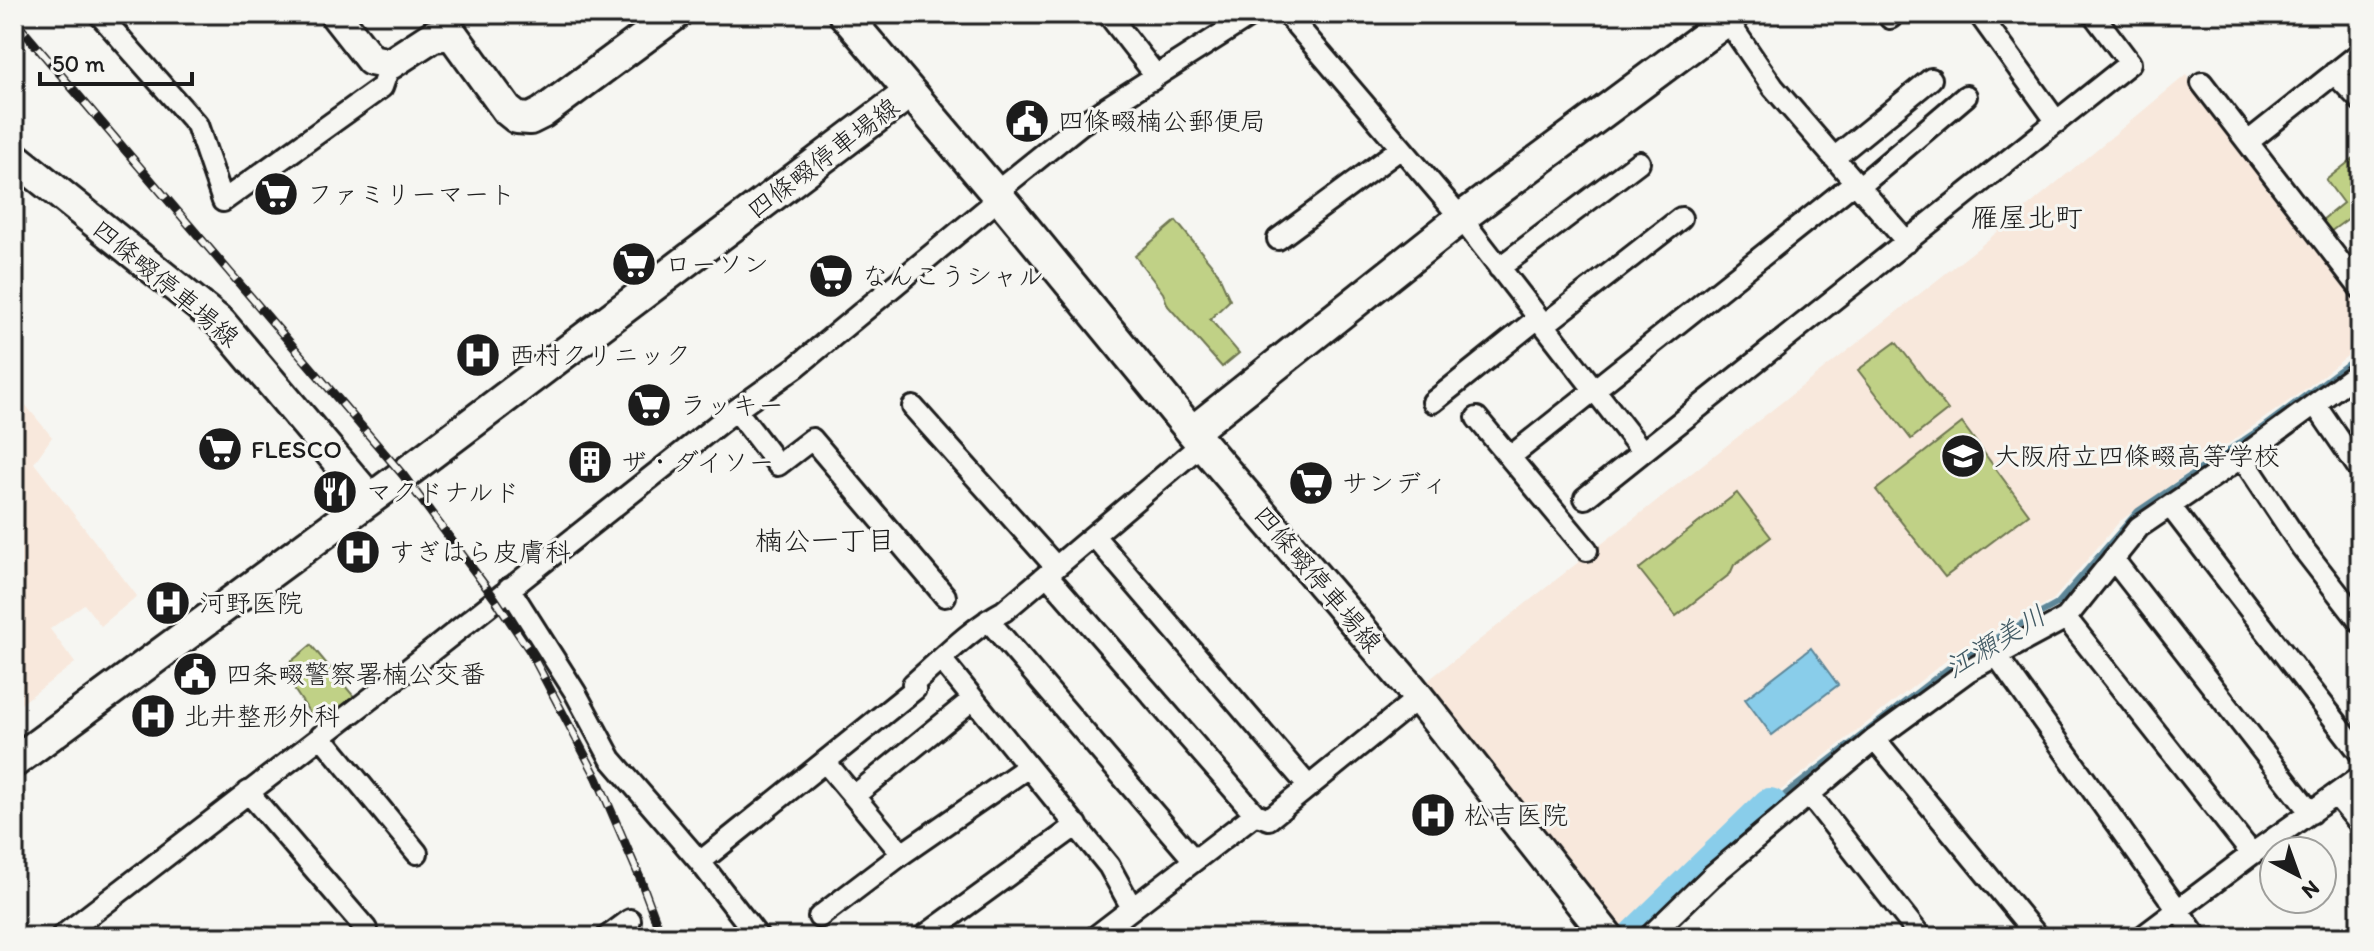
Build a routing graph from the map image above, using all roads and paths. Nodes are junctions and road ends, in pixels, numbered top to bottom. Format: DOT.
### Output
graph roads {
  1 [pos="99,14"];
  2 [pos="335,14"];
  3 [pos="676,14"];
  4 [pos="844,14"];
  5 [pos="1108,14"];
  6 [pos="1253,14"];
  7 [pos="1287,14"];
  8 [pos="1979,14"];
  9 [pos="2093,14"];
  10 [pos="1731,16"];
  11 [pos="2360,53"];
  12 [pos="390,64"];
  13 [pos="2334,73"];
  14 [pos="1931,79"];
  15 [pos="1152,80"];
  16 [pos="2202,83"];
  17 [pos="910,92"];
  18 [pos="1966,96"];
  19 [pos="2360,100"];
  20 [pos="2057,122"];
  21 [pos="2248,142"];
  22 [pos="1401,148"];
  23 [pos="14,157"];
  24 [pos="1834,158"];
  25 [pos="1639,162"];
  26 [pos="1857,184"];
  27 [pos="998,196"];
  28 [pos="1461,218"];
  29 [pos="1681,218"];
  30 [pos="1278,239"];
  31 [pos="1907,242"];
  32 [pos="1499,268"];
  33 [pos="2360,288"];
  34 [pos="1541,321"];
  35 [pos="2356,381"];
  36 [pos="1595,391"];
  37 [pos="1433,402"];
  38 [pos="2315,404"];
  39 [pos="913,407"];
  40 [pos="736,410"];
  41 [pos="1477,418"];
  42 [pos="1198,438"];
  43 [pos="1642,451"];
  44 [pos="1510,457"];
  45 [pos="2242,457"];
  46 [pos="2360,470"];
  47 [pos="369,498"];
  48 [pos="1585,498"];
  49 [pos="2170,506"];
  50 [pos="1094,536"];
  51 [pos="1587,550"];
  52 [pos="2113,559"];
  53 [pos="1052,571"];
  54 [pos="509,588"];
  55 [pos="945,596"];
  56 [pos="2066,618"];
  57 [pos="988,620"];
  58 [pos="2360,622"];
  59 [pos="1997,656"];
  60 [pos="941,659"];
  61 [pos="1418,698"];
  62 [pos="973,699"];
  63 [pos="321,736"];
  64 [pos="1875,739"];
  65 [pos="2360,753"];
  66 [pos="14,762"];
  67 [pos="826,763"];
  68 [pos="1028,767"];
  69 [pos="2360,777"];
  70 [pos="1309,787"];
  71 [pos="248,792"];
  72 [pos="1809,794"];
  73 [pos="2336,795"];
  74 [pos="854,796"];
  75 [pos="2311,813"];
  76 [pos="1255,814"];
  77 [pos="2360,824"];
  78 [pos="1077,825"];
  79 [pos="417,853"];
  80 [pos="902,854"];
  81 [pos="2252,854"];
  82 [pos="1194,860"];
  83 [pos="700,862"];
  84 [pos="1132,908"];
  85 [pos="2178,909"];
  86 [pos="819,917"];
  87 [pos="630,920"];
  88 [pos="366,929"];
  89 [pos="61,937"];
  90 [pos="607,937"];
  91 [pos="758,937"];
  92 [pos="923,937"];
  93 [pos="1095,937"];
  94 [pos="1608,937"];
  95 [pos="1649,937"];
  96 [pos="1921,937"];
  97 [pos="2038,937"];
  98 [pos="2142,937"];
  99 [pos="2197,937"];
  1 -- 12 [label="street"];
  2 -- 12 [label="main road"];
  3 -- 12 [label="main road"];
  4 -- 17 [label="main road"];
  5 -- 15 [label="street"];
  6 -- 15 [label="street"];
  7 -- 22 [label="street"];
  8 -- 20 [label="street"];
  9 -- 20 [label="street"];
  10 -- 24 [label="street"];
  10 -- 28 [label="main road"];
  11 -- 13 [label="street"];
  13 -- 19 [label="street"];
  13 -- 21 [label="street"];
  14 -- 24 [label="street"];
  15 -- 27 [label="street"];
  16 -- 21 [label="street"];
  17 -- 27 [label="main road, 四條畷停車場線"];
  17 -- 47 [label="main road, 四條畷停車場線"];
  18 -- 26 [label="street"];
  20 -- 31 [label="street"];
  21 -- 33 [label="street"];
  22 -- 28 [label="street"];
  22 -- 30 [label="street"];
  23 -- 47 [label="main road, 四條畷停車場線"];
  24 -- 26 [label="street"];
  25 -- 32 [label="street"];
  26 -- 31 [label="street"];
  26 -- 36 [label="street"];
  27 -- 40 [label="street"];
  27 -- 42 [label="main road, 四條畷停車場線"];
  28 -- 32 [label="street"];
  28 -- 42 [label="main road"];
  29 -- 34 [label="street"];
  31 -- 43 [label="street"];
  32 -- 34 [label="street"];
  34 -- 36 [label="street"];
  34 -- 37 [label="street"];
  35 -- 38 [label="street"];
  36 -- 43 [label="street"];
  36 -- 44 [label="street"];
  38 -- 45 [label="street"];
  38 -- 46 [label="street"];
  39 -- 53 [label="street"];
  40 -- 54 [label="street"];
  40 -- 55 [label="street"];
  41 -- 44 [label="street"];
  42 -- 50 [label="street"];
  42 -- 61 [label="main road, 四條畷停車場線"];
  43 -- 48 [label="street"];
  44 -- 51 [label="street"];
  45 -- 49 [label="street"];
  45 -- 58 [label="street"];
  47 -- 66 [label="main road"];
  49 -- 52 [label="street"];
  49 -- 65 [label="street"];
  50 -- 53 [label="street"];
  50 -- 70 [label="street"];
  52 -- 56 [label="street"];
  52 -- 75 [label="street"];
  53 -- 57 [label="street"];
  53 -- 76 [label="street"];
  54 -- 63 [label="street"];
  54 -- 83 [label="street"];
  56 -- 59 [label="street"];
  56 -- 81 [label="street"];
  57 -- 60 [label="street"];
  57 -- 82 [label="street"];
  59 -- 64 [label="street"];
  59 -- 85 [label="street"];
  60 -- 62 [label="street"];
  60 -- 67 [label="street"];
  61 -- 70 [label="street"];
  61 -- 94 [label="main road, 四條畷停車場線"];
  62 -- 68 [label="street"];
  62 -- 74 [label="street"];
  63 -- 71 [label="street"];
  63 -- 79 [label="street"];
  64 -- 72 [label="street"];
  64 -- 97 [label="street"];
  67 -- 74 [label="street"];
  67 -- 83 [label="street"];
  68 -- 78 [label="street"];
  68 -- 80 [label="street"];
  69 -- 73 [label="street"];
  70 -- 76 [label="street"];
  71 -- 88 [label="street"];
  71 -- 89 [label="street"];
  72 -- 95 [label="street"];
  72 -- 96 [label="street"];
  73 -- 75 [label="street"];
  73 -- 77 [label="street"];
  74 -- 80 [label="street"];
  75 -- 81 [label="street"];
  76 -- 82 [label="street"];
  78 -- 84 [label="street"];
  78 -- 92 [label="street"];
  80 -- 86 [label="street"];
  81 -- 85 [label="street"];
  82 -- 84 [label="street"];
  83 -- 91 [label="street"];
  84 -- 93 [label="street"];
  85 -- 98 [label="street"];
  85 -- 99 [label="street"];
  87 -- 90 [label="street"];
}
